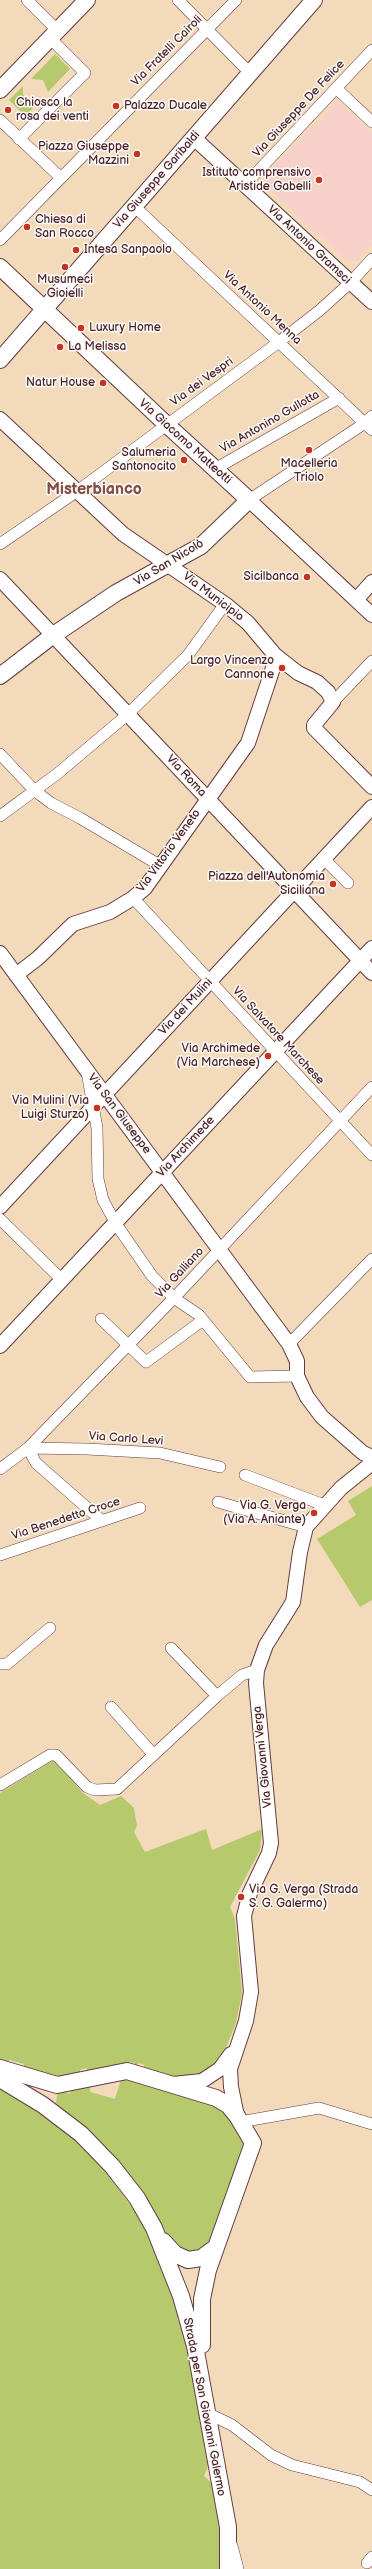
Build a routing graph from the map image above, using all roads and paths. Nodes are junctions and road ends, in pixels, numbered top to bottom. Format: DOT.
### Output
graph roads {
  1 [pos="27,0"];
  2 [pos="87,0"];
  3 [pos="178,0"];
  4 [pos="236,0"];
  5 [pos="314,0"];
  6 [pos="207,29"];
  7 [pos="54,34"];
  8 [pos="372,50"];
  9 [pos="250,73"];
  10 [pos="336,88"];
  11 [pos="0,90"];
  12 [pos="0,120"];
  13 [pos="372,122"];
  14 [pos="194,138"];
  15 [pos="23,142"];
  16 [pos="61,178"];
  17 [pos="245,185"];
  18 [pos="134,206"];
  19 [pos="0,240"];
  20 [pos="372,259"];
  21 [pos="0,267"];
  22 [pos="350,282"];
  23 [pos="372,302"];
  24 [pos="44,310"];
  25 [pos="279,342"];
  26 [pos="0,360"];
  27 [pos="338,398"];
  28 [pos="0,419"];
  29 [pos="370,423"];
  30 [pos="166,424"];
  31 [pos="215,469"];
  32 [pos="76,492"];
  33 [pos="249,500"];
  34 [pos="0,544"];
  35 [pos="169,565"];
  36 [pos="0,580"];
  37 [pos="372,582"];
  38 [pos="356,600"];
  39 [pos="225,604"];
  40 [pos="372,615"];
  41 [pos="52,636"];
  42 [pos="276,655"];
  43 [pos="372,661"];
  44 [pos="0,676"];
  45 [pos="333,702"];
  46 [pos="127,714"];
  47 [pos="0,754"];
  48 [pos="372,787"];
  49 [pos="34,790"];
  50 [pos="207,799"];
  51 [pos="372,807"];
  52 [pos="0,816"];
  53 [pos="324,859"];
  54 [pos="161,866"];
  55 [pos="348,883"];
  56 [pos="294,890"];
  57 [pos="133,898"];
  58 [pos="372,948"];
  59 [pos="1,955"];
  60 [pos="361,960"];
  61 [pos="372,973"];
  62 [pos="16,975"];
  63 [pos="211,982"];
  64 [pos="275,1052"];
  65 [pos="87,1072"];
  66 [pos="372,1086"];
  67 [pos="104,1094"];
  68 [pos="93,1106"];
  69 [pos="340,1120"];
  70 [pos="372,1155"];
  71 [pos="163,1172"];
  72 [pos="0,1207"];
  73 [pos="0,1219"];
  74 [pos="116,1224"];
  75 [pos="220,1249"];
  76 [pos="372,1259"];
  77 [pos="62,1280"];
  78 [pos="174,1298"];
  79 [pos="101,1319"];
  80 [pos="203,1320"];
  81 [pos="290,1344"];
  82 [pos="0,1346"];
  83 [pos="128,1346"];
  84 [pos="297,1376"];
  85 [pos="28,1448"];
  86 [pos="369,1457"];
  87 [pos="1,1466"];
  88 [pos="220,1467"];
  89 [pos="245,1475"];
  90 [pos="218,1502"];
  91 [pos="324,1505"];
  92 [pos="140,1508"];
  93 [pos="102,1521"];
  94 [pos="306,1527"];
  95 [pos="0,1555"];
  96 [pos="50,1628"];
  97 [pos="171,1648"];
  98 [pos="0,1664"];
  99 [pos="257,1670"];
  100 [pos="217,1696"];
  101 [pos="110,1707"];
  102 [pos="153,1754"];
  103 [pos="0,1785"];
  104 [pos="238,2042"];
  105 [pos="0,2068"];
  106 [pos="0,2078"];
  107 [pos="172,2084"];
  108 [pos="57,2085"];
  109 [pos="62,2118"];
  110 [pos="239,2119"];
  111 [pos="372,2124"];
  112 [pos="154,2228"];
  113 [pos="215,2248"];
  114 [pos="206,2409"];
  115 [pos="372,2490"];
  116 [pos="228,2527"];
  117 [pos="228,2569"];
  118 [pos="238,2569"];
  1 -- 7 [label="street"];
  2 -- 7 [label="main road"];
  3 -- 6 [label="street"];
  4 -- 6 [label="street, Via Fratelli Cairoli"];
  5 -- 9 [label="main road, Via Giuseppe Garibaldi"];
  6 -- 9 [label="street"];
  6 -- 16 [label="street, Via Fratelli Cairoli"];
  7 -- 11 [label="main road"];
  7 -- 15 [label="street"];
  8 -- 10 [label="street, Via Giuseppe De Felice"];
  9 -- 14 [label="main road, Via Giuseppe Garibaldi"];
  10 -- 13 [label="street"];
  10 -- 17 [label="street, Via Giuseppe De Felice"];
  12 -- 15 [label="street"];
  14 -- 17 [label="street, Via Antonio Gramsci"];
  14 -- 18 [label="main road, Via Giuseppe Garibaldi"];
  15 -- 16 [label="street"];
  16 -- 19 [label="street, Via Fratelli Cairoli"];
  17 -- 22 [label="street, Via Antonio Gramsci"];
  18 -- 24 [label="main road, Via Giuseppe Garibaldi"];
  18 -- 25 [label="street, Via Antonio Menna"];
  20 -- 22 [label="street, Via dei Vespri"];
  21 -- 24 [label="main road, Via Giacomo Matteotti"];
  22 -- 23 [label="street, Via Antonio Gramsci"];
  22 -- 25 [label="street, Via dei Vespri"];
  24 -- 26 [label="main road, Via Giuseppe Garibaldi"];
  24 -- 30 [label="main road, Via Giacomo Matteotti"];
  25 -- 27 [label="street, Via Antonio Menna"];
  25 -- 30 [label="street, Via dei Vespri"];
  27 -- 29 [label="street, Via Antonio Menna"];
  27 -- 31 [label="street, Via Antonino Gullotta"];
  28 -- 32 [label="street, Via Municipio"];
  29 -- 33 [label="street, Via San Nicolò"];
  30 -- 31 [label="main road, Via Giacomo Matteotti"];
  30 -- 32 [label="street, Via dei Vespri"];
  31 -- 33 [label="main road, Via Giacomo Matteotti"];
  32 -- 34 [label="street, Via dei Vespri"];
  32 -- 35 [label="street, Via Municipio"];
  33 -- 35 [label="main road, Via San Nicolò"];
  33 -- 38 [label="street, Via Giacomo Matteotti"];
  35 -- 39 [label="street, Via Municipio"];
  35 -- 41 [label="main road, Via San Nicolò"];
  36 -- 41 [label="street, Via Roma"];
  37 -- 38 [label="street"];
  38 -- 40 [label="street, Via Giacomo Matteotti"];
  39 -- 42 [label="street, Via Municipio"];
  39 -- 46 [label="street"];
  41 -- 44 [label="main road, Via San Nicolò"];
  41 -- 46 [label="street, Via Roma"];
  42 -- 45 [label="street, Via Municipio"];
  42 -- 50 [label="street, Via Vittorio Veneto"];
  43 -- 45 [label="street"];
  45 -- 48 [label="street"];
  46 -- 49 [label="street"];
  46 -- 50 [label="street, Via Roma"];
  47 -- 49 [label="street"];
  49 -- 52 [label="street"];
  49 -- 54 [label="street"];
  50 -- 54 [label="street, Via Vittorio Veneto"];
  50 -- 56 [label="street, Via Roma"];
  51 -- 53 [label="street, Via dei Mulini"];
  53 -- 55 [label="street"];
  53 -- 56 [label="street, Via dei Mulini"];
  54 -- 57 [label="street, Via Vittorio Veneto"];
  56 -- 60 [label="street, Via Roma"];
  56 -- 63 [label="street, Via dei Mulini"];
  57 -- 62 [label="street, Via Vittorio Veneto"];
  57 -- 63 [label="street, Via Salvatore Marchese"];
  58 -- 60 [label="street, Via Archimede"];
  59 -- 62 [label="street, Via San Giuseppe"];
  60 -- 61 [label="street, Via Roma"];
  60 -- 64 [label="street, Via Archimede"];
  62 -- 65 [label="street, Via San Giuseppe"];
  63 -- 64 [label="street, Via Salvatore Marchese"];
  63 -- 67 [label="street, Via dei Mulini"];
  64 -- 69 [label="street, Via Salvatore Marchese"];
  64 -- 71 [label="street, Via Archimede"];
  65 -- 67 [label="street, Via San Giuseppe"];
  65 -- 68 [label="street"];
  66 -- 69 [label="street, Via Galliano"];
  67 -- 68 [label="street, Via dei Mulini"];
  67 -- 71 [label="street, Via San Giuseppe"];
  68 -- 72 [label="street, Via dei Mulini"];
  68 -- 74 [label="street"];
  69 -- 70 [label="street, Via Salvatore Marchese"];
  69 -- 75 [label="street, Via Galliano"];
  71 -- 74 [label="street, Via Archimede"];
  71 -- 75 [label="street, Via San Giuseppe"];
  73 -- 77 [label="street"];
  74 -- 77 [label="street, Via Archimede"];
  74 -- 78 [label="street"];
  75 -- 78 [label="street, Via Galliano"];
  75 -- 81 [label="street, Via San Giuseppe"];
  76 -- 81 [label="street"];
  77 -- 82 [label="street, Via Archimede"];
  78 -- 80 [label="street"];
  78 -- 83 [label="street, Via Galliano"];
  79 -- 83 [label="street"];
  80 -- 83 [label="street"];
  80 -- 84 [label="street"];
  81 -- 84 [label="street, Via San Giuseppe"];
  83 -- 85 [label="street, Via Galliano"];
  84 -- 86 [label="street, Via San Giuseppe"];
  85 -- 87 [label="street, Via Galliano"];
  85 -- 88 [label="street, Via Carlo Levi"];
  85 -- 93 [label="street"];
  86 -- 91 [label="street, Via Giovanni Verga"];
  89 -- 91 [label="street"];
  90 -- 94 [label="street"];
  91 -- 94 [label="street, Via Giovanni Verga"];
  92 -- 93 [label="street, Via Benedetto Croce"];
  93 -- 95 [label="street, Via Benedetto Croce"];
  94 -- 99 [label="street, Via Giovanni Verga"];
  96 -- 98 [label="street"];
  97 -- 100 [label="street"];
  99 -- 100 [label="street"];
  99 -- 104 [label="street, Via Giovanni Verga"];
  100 -- 102 [label="street"];
  101 -- 102 [label="street"];
  102 -- 103 [label="street"];
  104 -- 107 [label="street"];
  104 -- 110 [label="street"];
  105 -- 108 [label="main road"];
  106 -- 109 [label="main road, Strada per San Giovanni Galermo"];
  107 -- 108 [label="main road"];
  107 -- 110 [label="main road"];
  108 -- 109 [label="main road"];
  109 -- 112 [label="main road, Strada per San Giovanni Galermo"];
  110 -- 111 [label="street"];
  110 -- 113 [label="main road"];
  112 -- 113 [label="main road"];
  112 -- 114 [label="main road, Strada per San Giovanni Galermo"];
  113 -- 114 [label="main road"];
  114 -- 115 [label="street"];
  114 -- 116 [label="main road, Strada per San Giovanni Galermo"];
  116 -- 117 [label="main road, Strada per San Giovanni Galermo"];
  116 -- 118 [label="street"];
}
